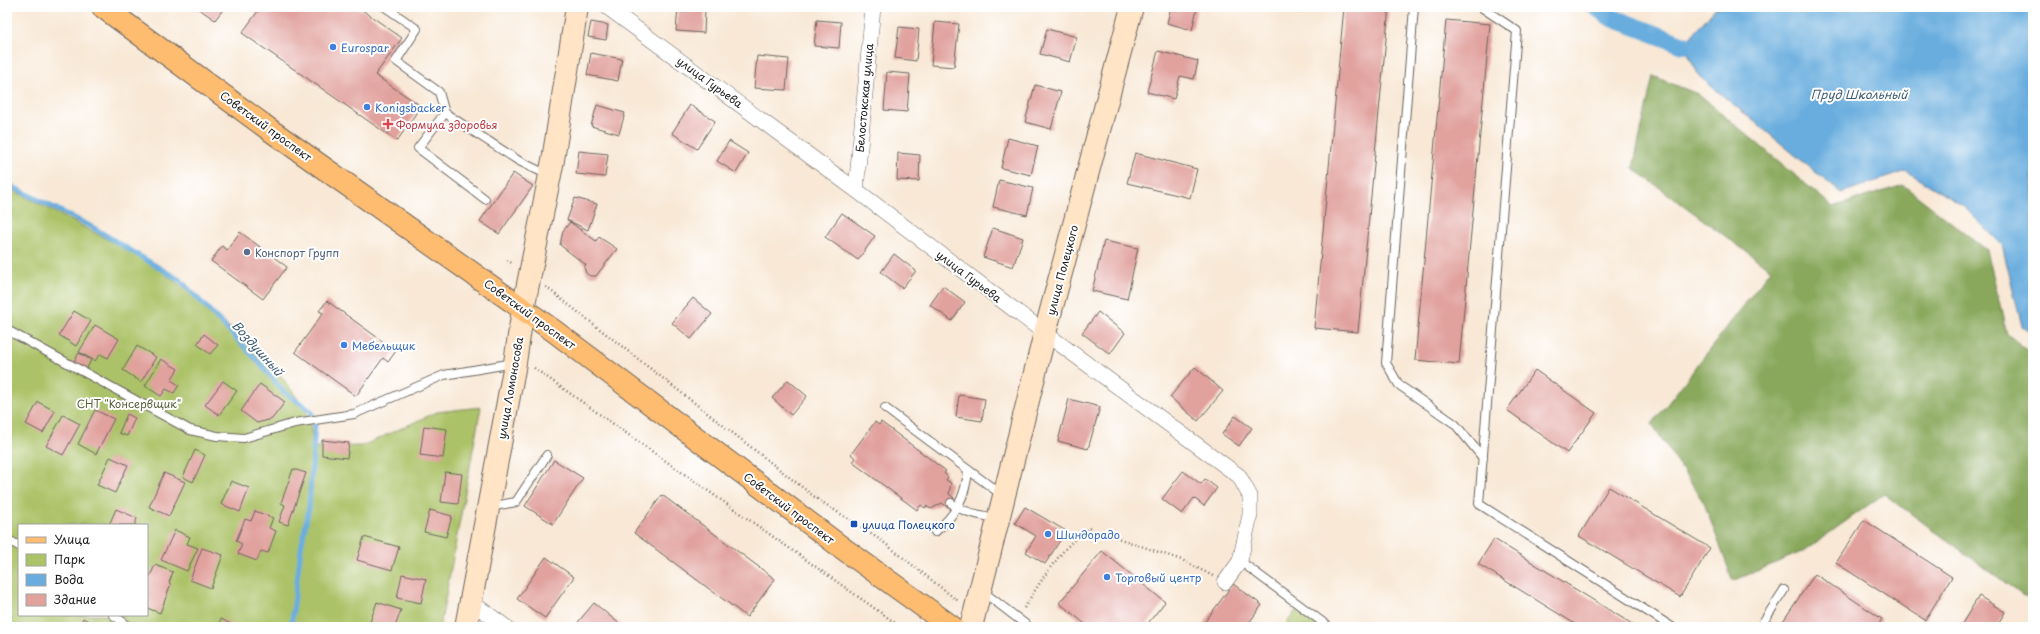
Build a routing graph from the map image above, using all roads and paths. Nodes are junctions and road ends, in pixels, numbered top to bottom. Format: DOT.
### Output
graph roads {
  1 [pos="103,7"];
  2 [pos="385,7"];
  3 [pos="577,7"];
  4 [pos="607,7"];
  5 [pos="873,7"];
  6 [pos="1132,7"];
  7 [pos="1414,7"];
  8 [pos="1482,7"];
  9 [pos="446,112"];
  10 [pos="550,176"];
  11 [pos="856,190"];
  12 [pos="485,199"];
  13 [pos="507,260"];
  14 [pos="530,274"];
  15 [pos="522,309"];
  16 [pos="7,330"];
  17 [pos="1045,333"];
  18 [pos="516,359"];
  19 [pos="885,408"];
  20 [pos="547,455"];
  21 [pos="1483,458"];
  22 [pos="968,470"];
  23 [pos="1003,496"];
  24 [pos="954,505"];
  25 [pos="488,507"];
  26 [pos="997,519"];
  27 [pos="935,532"];
  28 [pos="7,538"];
  29 [pos="18,545"];
  30 [pos="1240,561"];
  31 [pos="1225,582"];
  32 [pos="980,589"];
  33 [pos="1784,590"];
  34 [pos="471,602"];
  35 [pos="114,616"];
  36 [pos="1018,618"];
  37 [pos="973,620"];
  38 [pos="130,627"];
  39 [pos="466,627"];
  40 [pos="506,627"];
  41 [pos="901,627"];
  42 [pos="952,627"];
  43 [pos="1029,627"];
  44 [pos="1329,627"];
  45 [pos="1672,627"];
  46 [pos="1760,627"];
  1 -- 15 [label="main road, Советский проспект"];
  2 -- 9 [label="lane"];
  3 -- 10 [label="street, улица Ломоносова"];
  4 -- 11 [label="street, улица Гурьева"];
  5 -- 11 [label="street, Белостокская улица"];
  6 -- 17 [label="street, улица Полецкого"];
  7 -- 21 [label="lane"];
  8 -- 21 [label="lane"];
  9 -- 10 [label="lane"];
  9 -- 12 [label="lane"];
  10 -- 14 [label="street, улица Ломоносова"];
  11 -- 17 [label="street, улица Гурьева"];
  13 -- 14 [label="path"];
  14 -- 15 [label="street, улица Ломоносова"];
  14 -- 37 [label="path"];
  15 -- 18 [label="street, улица Ломоносова"];
  15 -- 42 [label="main road, Советский проспект"];
  16 -- 18 [label="lane"];
  17 -- 23 [label="street, улица Полецкого"];
  17 -- 30 [label="street, улица Гурьева"];
  18 -- 25 [label="street, улица Ломоносова"];
  18 -- 41 [label="path"];
  19 -- 22 [label="lane"];
  20 -- 25 [label="lane"];
  21 -- 45 [label="lane"];
  22 -- 23 [label="lane"];
  22 -- 24 [label="lane"];
  23 -- 26 [label="street, улица Полецкого"];
  24 -- 26 [label="lane"];
  24 -- 27 [label="lane"];
  25 -- 34 [label="street, улица Ломоносова"];
  26 -- 32 [label="street, улица Полецкого"];
  28 -- 29 [label="lane"];
  30 -- 31 [label="street, улица Гурьева"];
  30 -- 44 [label="lane"];
  31 -- 36 [label="path"];
  32 -- 36 [label="lane"];
  32 -- 37 [label="street, улица Полецкого"];
  33 -- 46 [label="lane"];
  34 -- 39 [label="street, улица Ломоносова"];
  34 -- 40 [label="street"];
  35 -- 38 [label="lane"];
  36 -- 43 [label="lane"];
}
